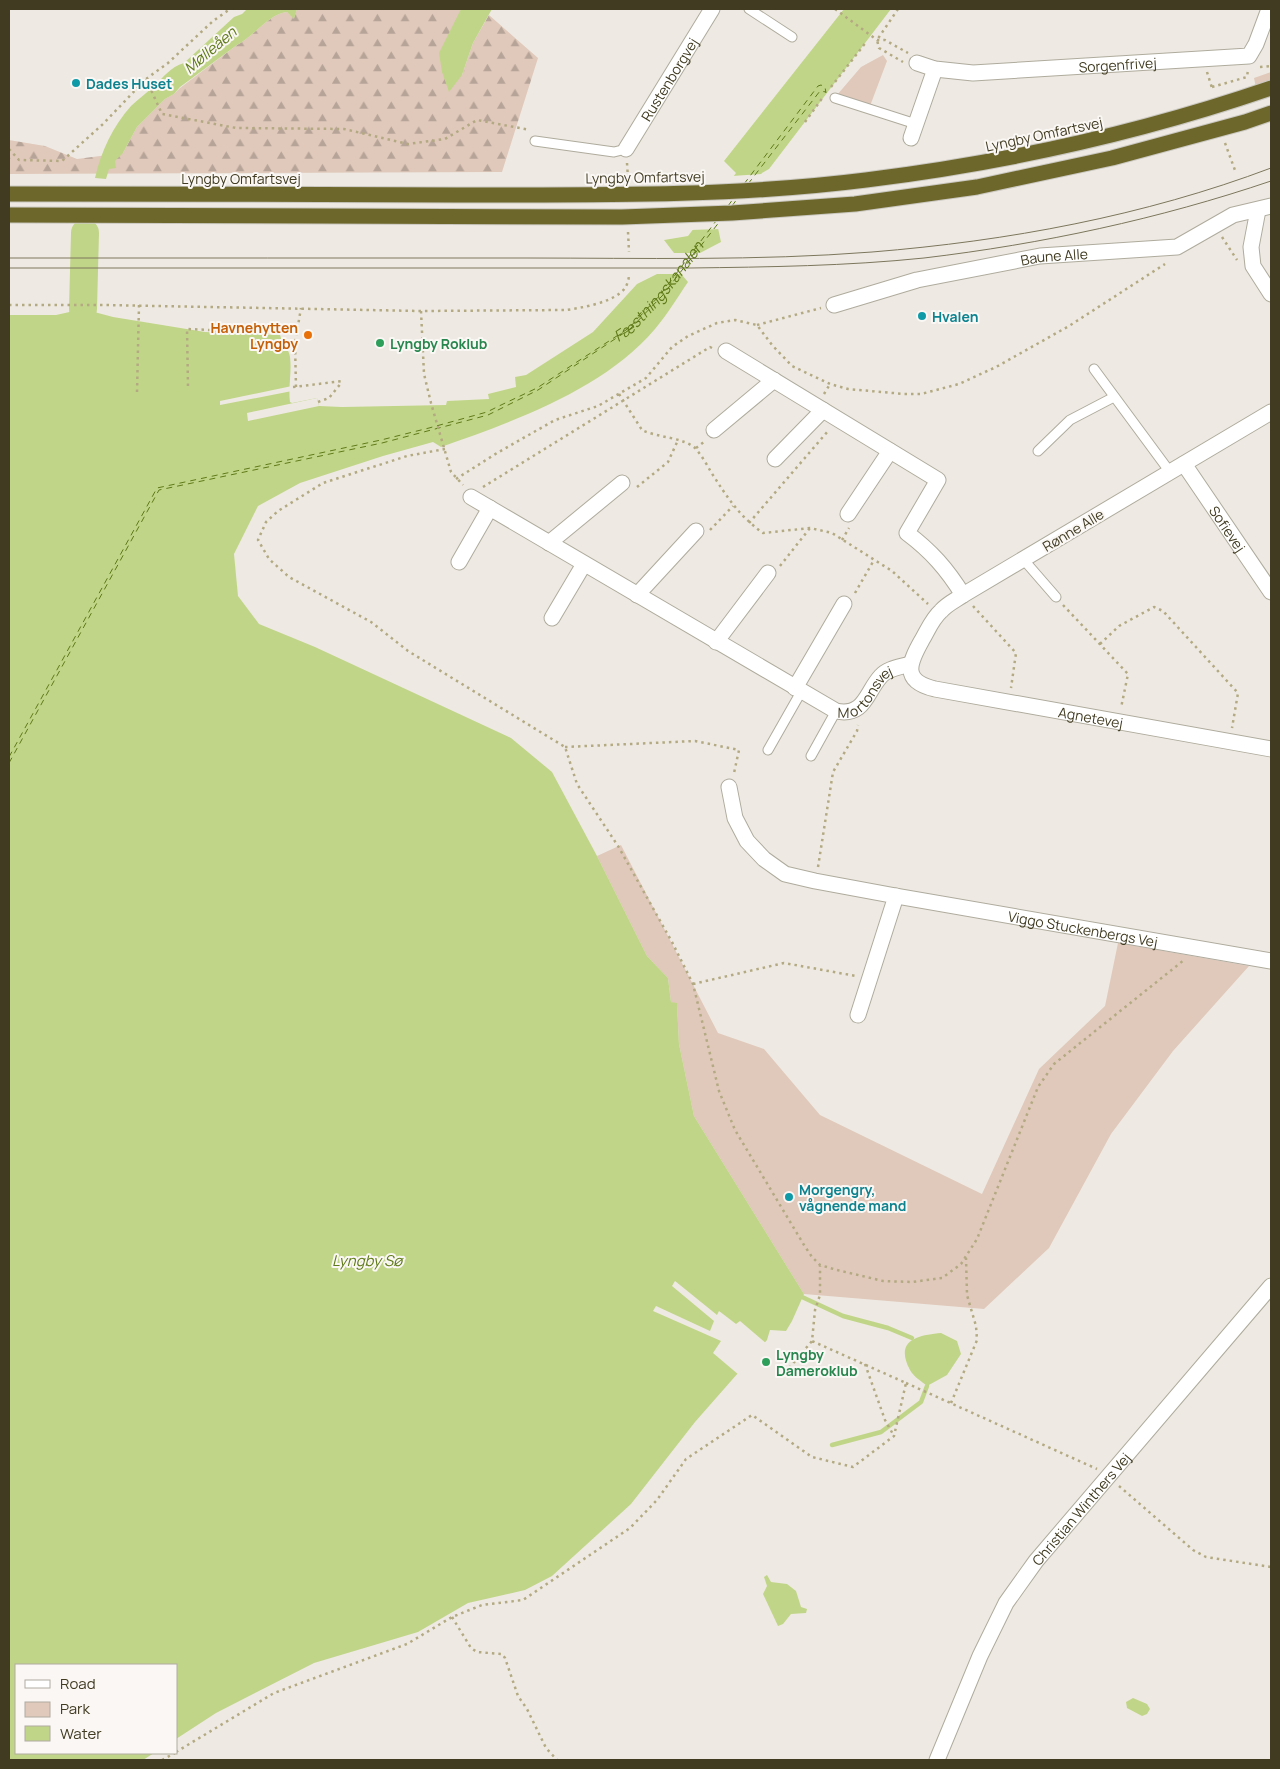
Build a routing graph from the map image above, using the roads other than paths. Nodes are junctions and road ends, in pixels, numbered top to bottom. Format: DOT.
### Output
graph roads {
  1 [pos="712,9"];
  2 [pos="749,9"];
  3 [pos="1269,9"];
  4 [pos="792,37"];
  5 [pos="917,63"];
  6 [pos="935,70"];
  7 [pos="1271,88"];
  8 [pos="835,98"];
  9 [pos="1271,113"];
  10 [pos="913,131"];
  11 [pos="535,141"];
  12 [pos="626,149"];
  13 [pos="9,194"];
  14 [pos="1264,208"];
  15 [pos="9,215"];
  16 [pos="1271,294"];
  17 [pos="834,305"];
  18 [pos="726,351"];
  19 [pos="1094,370"];
  20 [pos="774,380"];
  21 [pos="1114,397"];
  22 [pos="823,410"];
  23 [pos="1271,412"];
  24 [pos="714,430"];
  25 [pos="890,451"];
  26 [pos="1038,451"];
  27 [pos="775,459"];
  28 [pos="1184,464"];
  29 [pos="1170,472"];
  30 [pos="622,483"];
  31 [pos="472,495"];
  32 [pos="490,508"];
  33 [pos="848,514"];
  34 [pos="696,531"];
  35 [pos="548,543"];
  36 [pos="1023,559"];
  37 [pos="459,562"];
  38 [pos="584,564"];
  39 [pos="768,573"];
  40 [pos="1271,592"];
  41 [pos="963,594"];
  42 [pos="637,595"];
  43 [pos="1056,597"];
  44 [pos="844,604"];
  45 [pos="552,618"];
  46 [pos="716,642"];
  47 [pos="911,670"];
  48 [pos="798,690"];
  49 [pos="836,711"];
  50 [pos="1271,749"];
  51 [pos="768,750"];
  52 [pos="811,756"];
  53 [pos="729,787"];
  54 [pos="896,896"];
  55 [pos="1271,961"];
  56 [pos="858,1015"];
  57 [pos="1271,1286"];
  58 [pos="937,1760"];
  1 -- 12 [label="street, Rustenborgvej"];
  2 -- 4 [label="lane"];
  3 -- 6 [label="street, Sorgenfrivej"];
  5 -- 6 [label="street, Sorgenfrivej"];
  6 -- 10 [label="street"];
  7 -- 13 [label="highway, Lyngby Omfartsvej"];
  8 -- 10 [label="lane"];
  9 -- 15 [label="highway"];
  11 -- 12 [label="lane"];
  14 -- 16 [label="street"];
  14 -- 17 [label="street, Baune Alle"];
  18 -- 20 [label="street"];
  19 -- 21 [label="lane"];
  20 -- 22 [label="street"];
  20 -- 24 [label="street"];
  21 -- 26 [label="lane"];
  21 -- 29 [label="lane"];
  22 -- 25 [label="street"];
  22 -- 27 [label="street"];
  23 -- 28 [label="street, Rønne Alle"];
  25 -- 33 [label="street"];
  25 -- 41 [label="street"];
  28 -- 29 [label="street, Rønne Alle"];
  28 -- 40 [label="street, Sofievej"];
  29 -- 36 [label="street, Rønne Alle"];
  30 -- 35 [label="street"];
  31 -- 32 [label="street, Mortonsvej"];
  32 -- 35 [label="street, Mortonsvej"];
  32 -- 37 [label="street"];
  34 -- 42 [label="street"];
  35 -- 38 [label="street, Mortonsvej"];
  36 -- 41 [label="street, Rønne Alle"];
  36 -- 43 [label="lane"];
  38 -- 42 [label="street, Mortonsvej"];
  38 -- 45 [label="street"];
  39 -- 46 [label="street"];
  41 -- 47 [label="street, Rønne Alle"];
  42 -- 46 [label="street, Mortonsvej"];
  44 -- 48 [label="street"];
  46 -- 48 [label="street, Mortonsvej"];
  47 -- 49 [label="street, Mortonsvej"];
  47 -- 50 [label="street, Agnetevej"];
  48 -- 49 [label="street, Mortonsvej"];
  48 -- 51 [label="lane"];
  49 -- 52 [label="lane"];
  53 -- 54 [label="street, Viggo Stuckenbergs Vej"];
  54 -- 55 [label="street, Viggo Stuckenbergs Vej"];
  54 -- 56 [label="street"];
  57 -- 58 [label="street, Christian Winthers Vej"];
}
